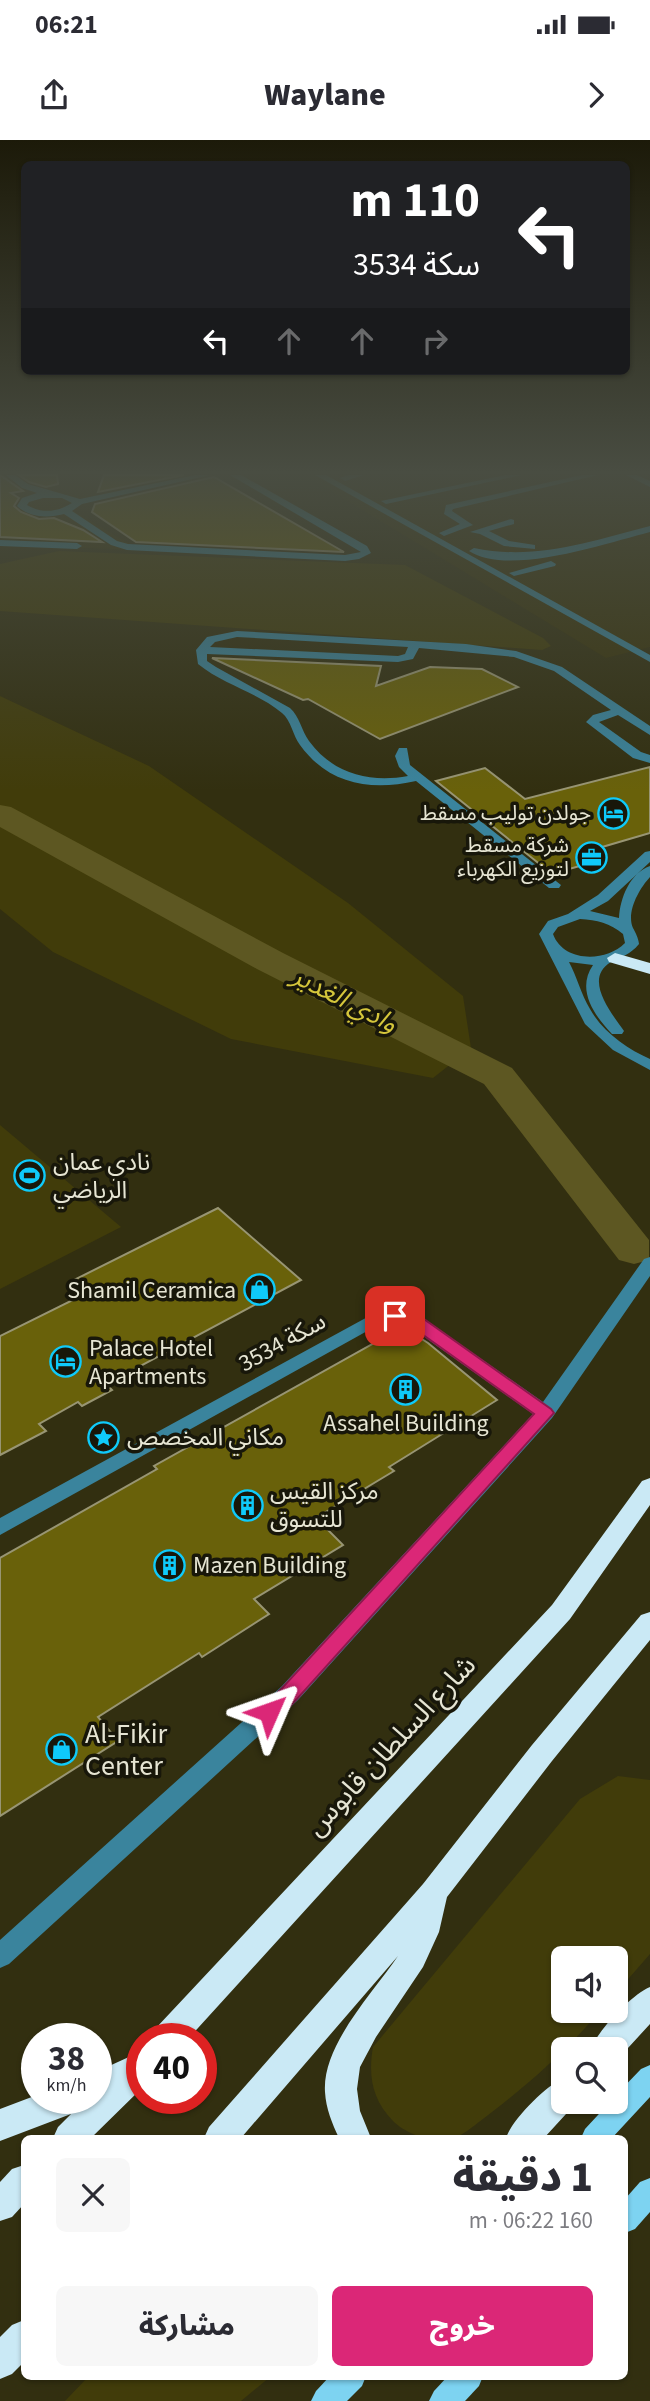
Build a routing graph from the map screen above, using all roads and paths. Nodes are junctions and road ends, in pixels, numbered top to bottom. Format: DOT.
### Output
graph roads {
  1 [pos="509,581"];
  2 [pos="530,581"];
  3 [pos="415,644"];
  4 [pos="648,645"];
  5 [pos="201,650"];
  6 [pos="223,651"];
  7 [pos="650,659"];
  8 [pos="290,699"];
  9 [pos="620,711"];
  10 [pos="650,732"];
  11 [pos="403,751"];
  12 [pos="650,759"];
  13 [pos="419,778"];
  14 [pos="650,855"];
  15 [pos="650,870"];
  16 [pos="554,885"];
  17 [pos="568,917"];
  18 [pos="626,928"];
  19 [pos="555,951"];
  20 [pos="610,959"];
  21 [pos="650,969"];
  22 [pos="650,1057"];
  23 [pos="650,1065"];
  24 [pos="650,1263"];
  25 [pos="545,1413"];
  26 [pos="650,1487"];
  27 [pos="0,1527"];
  28 [pos="650,1622"];
  29 [pos="433,1893"];
  30 [pos="0,1956"];
  31 [pos="650,2002"];
  32 [pos="182,2023"];
  33 [pos="617,2037"];
  34 [pos="650,2078"];
  35 [pos="126,2082"];
  36 [pos="551,2108"];
  37 [pos="29,2114"];
  38 [pos="0,2125"];
  39 [pos="72,2135"];
  40 [pos="223,2135"];
  41 [pos="354,2135"];
  42 [pos="525,2135"];
  43 [pos="597,2135"];
  44 [pos="21,2184"];
  45 [pos="650,2192"];
  46 [pos="0,2205"];
  47 [pos="628,2216"];
  48 [pos="21,2340"];
  49 [pos="0,2362"];
  50 [pos="348,2380"];
  51 [pos="465,2380"];
  52 [pos="326,2401"];
  53 [pos="444,2401"];
  1 -- 7 [label="street"];
  2 -- 4 [label="street"];
  3 -- 5 [label="street"];
  3 -- 6 [label="street"];
  3 -- 9 [label="street"];
  5 -- 6 [label="street"];
  5 -- 13 [label="street"];
  6 -- 8 [label="street"];
  9 -- 10 [label="street"];
  9 -- 12 [label="street"];
  11 -- 13 [label="street"];
  13 -- 16 [label="street"];
  14 -- 17 [label="street"];
  15 -- 18 [label="street"];
  17 -- 18 [label="street"];
  17 -- 19 [label="street"];
  18 -- 20 [label="street"];
  19 -- 20 [label="street"];
  19 -- 23 [label="street"];
  20 -- 21 [label="highway"];
  20 -- 22 [label="street"];
  24 -- 25 [label="street"];
  25 -- 27 [label="street, سكة 3534"];
  25 -- 30 [label="street"];
  26 -- 32 [label="highway, شارع السلطان قابوس"];
  28 -- 29 [label="highway"];
  29 -- 40 [label="highway"];
  29 -- 41 [label="highway"];
  31 -- 33 [label="highway"];
  34 -- 43 [label="main road"];
  35 -- 39 [label="highway"];
  36 -- 42 [label="highway"];
  37 -- 38 [label="highway"];
  44 -- 46 [label="highway"];
  45 -- 47 [label="main road"];
  48 -- 49 [label="highway"];
  50 -- 52 [label="main road"];
  51 -- 53 [label="main road"];
}
